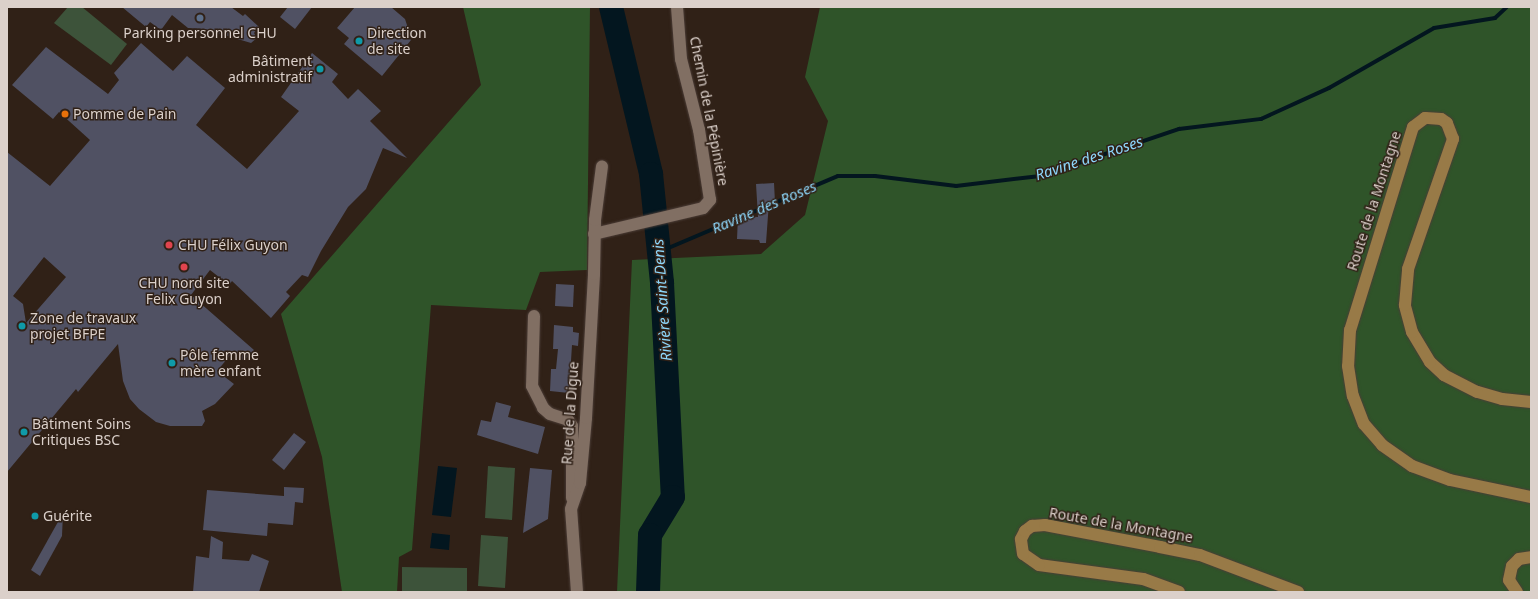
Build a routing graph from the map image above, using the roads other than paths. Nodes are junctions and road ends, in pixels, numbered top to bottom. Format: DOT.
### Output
graph roads {
  1 [pos="677,7"];
  2 [pos="602,166"];
  3 [pos="598,233"];
  4 [pos="534,316"];
  5 [pos="1531,402"];
  6 [pos="1531,496"];
  7 [pos="572,499"];
  8 [pos="1531,557"];
  9 [pos="577,592"];
  10 [pos="1179,592"];
  11 [pos="1298,592"];
  12 [pos="1517,592"];
  1 -- 3 [label="street, Chemin de la Pépinière"];
  2 -- 3 [label="street, Rue de la Digue"];
  3 -- 7 [label="street, Rue de la Digue"];
  4 -- 7 [label="street"];
  5 -- 6 [label="main road, Route de la Montagne"];
  7 -- 9 [label="street, Rue de la Digue"];
  8 -- 12 [label="main road"];
  10 -- 11 [label="main road, Route de la Montagne"];
}
